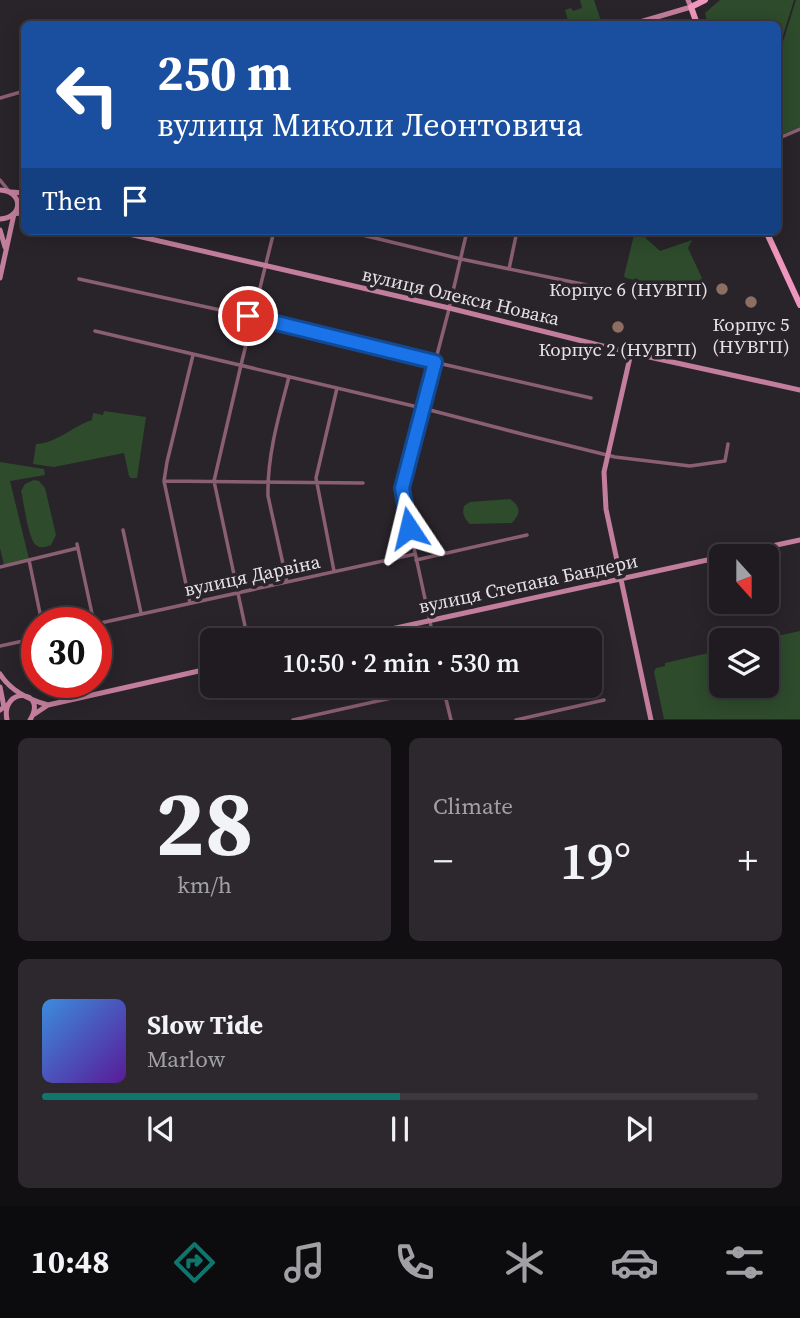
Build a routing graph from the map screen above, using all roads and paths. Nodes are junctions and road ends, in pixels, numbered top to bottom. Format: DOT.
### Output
graph roads {
  1 [pos="705,0"];
  2 [pos="690,4"];
  3 [pos="642,21"];
  4 [pos="695,21"];
  5 [pos="21,92"];
  6 [pos="0,98"];
  7 [pos="800,129"];
  8 [pos="781,137"];
  9 [pos="0,180"];
  10 [pos="0,190"];
  11 [pos="11,192"];
  12 [pos="21,195"];
  13 [pos="21,200"];
  14 [pos="18,204"];
  15 [pos="21,207"];
  16 [pos="21,211"];
  17 [pos="14,214"];
  18 [pos="0,219"];
  19 [pos="0,230"];
  20 [pos="133,235"];
  21 [pos="273,235"];
  22 [pos="362,235"];
  23 [pos="466,235"];
  24 [pos="516,235"];
  25 [pos="768,235"];
  26 [pos="5,253"];
  27 [pos="461,259"];
  28 [pos="265,266"];
  29 [pos="509,270"];
  30 [pos="0,278"];
  31 [pos="79,279"];
  32 [pos="587,285"];
  33 [pos="800,305"];
  34 [pos="449,309"];
  35 [pos="253,317"];
  36 [pos="95,331"];
  37 [pos="631,353"];
  38 [pos="193,355"];
  39 [pos="435,362"];
  40 [pos="240,365"];
  41 [pos="289,377"];
  42 [pos="337,388"];
  43 [pos="800,390"];
  44 [pos="591,398"];
  45 [pos="422,408"];
  46 [pos="728,444"];
  47 [pos="607,455"];
  48 [pos="164,481"];
  49 [pos="214,481"];
  50 [pos="268,482"];
  51 [pos="316,482"];
  52 [pos="363,483"];
  53 [pos="123,530"];
  54 [pos="527,535"];
  55 [pos="800,540"];
  56 [pos="779,545"];
  57 [pos="415,557"];
  58 [pos="29,560"];
  59 [pos="709,560"];
  60 [pos="0,567"];
  61 [pos="334,572"];
  62 [pos="622,579"];
  63 [pos="287,582"];
  64 [pos="237,593"];
  65 [pos="190,603"];
  66 [pos="39,607"];
  67 [pos="91,607"];
  68 [pos="141,614"];
  69 [pos="112,620"];
  70 [pos="429,621"];
  71 [pos="245,628"];
  72 [pos="397,628"];
  73 [pos="431,628"];
  74 [pos="21,641"];
  75 [pos="0,646"];
  76 [pos="200,671"];
  77 [pos="0,674"];
  78 [pos="0,687"];
  79 [pos="21,693"];
  80 [pos="21,696"];
  81 [pos="28,698"];
  82 [pos="30,698"];
  83 [pos="389,698"];
  84 [pos="447,698"];
  85 [pos="604,701"];
  86 [pos="48,705"];
  87 [pos="2,709"];
  88 [pos="32,718"];
  89 [pos="7,719"];
  90 [pos="293,719"];
  91 [pos="451,719"];
  92 [pos="516,719"];
  93 [pos="652,719"];
  1 -- 2 [label="main road"];
  2 -- 3 [label="main road"];
  2 -- 4 [label="main road"];
  5 -- 6 [label="street"];
  7 -- 8 [label="street"];
  9 -- 11 [label="street"];
  10 -- 11 [label="main road"];
  11 -- 12 [label="main road"];
  11 -- 14 [label="main road"];
  13 -- 14 [label="main road"];
  14 -- 15 [label="main road"];
  14 -- 17 [label="main road"];
  16 -- 17 [label="main road"];
  17 -- 18 [label="main road"];
  17 -- 26 [label="main road"];
  19 -- 26 [label="main road"];
  20 -- 28 [label="main road, вулиця Олекси Новака"];
  21 -- 28 [label="street"];
  22 -- 27 [label="street"];
  23 -- 27 [label="street"];
  24 -- 29 [label="street"];
  25 -- 33 [label="main road"];
  26 -- 30 [label="main road"];
  27 -- 29 [label="street"];
  27 -- 34 [label="street"];
  28 -- 34 [label="main road, вулиця Олекси Новака"];
  28 -- 35 [label="street"];
  29 -- 32 [label="street"];
  31 -- 35 [label="street"];
  34 -- 37 [label="main road, вулиця Олекси Новака"];
  34 -- 39 [label="street"];
  35 -- 39 [label="street"];
  35 -- 40 [label="street"];
  36 -- 38 [label="street"];
  37 -- 43 [label="main road, вулиця Олекси Новака"];
  37 -- 47 [label="main road"];
  38 -- 40 [label="street"];
  38 -- 48 [label="street"];
  39 -- 44 [label="street"];
  39 -- 45 [label="street"];
  40 -- 41 [label="street"];
  40 -- 49 [label="street"];
  41 -- 42 [label="street"];
  41 -- 50 [label="street"];
  42 -- 45 [label="street"];
  42 -- 51 [label="street"];
  45 -- 47 [label="street"];
  45 -- 57 [label="street"];
  46 -- 47 [label="street"];
  47 -- 62 [label="main road"];
  48 -- 49 [label="street"];
  48 -- 65 [label="street"];
  49 -- 50 [label="street"];
  49 -- 64 [label="street"];
  50 -- 51 [label="street"];
  50 -- 63 [label="street"];
  51 -- 52 [label="street"];
  51 -- 61 [label="street"];
  53 -- 68 [label="street"];
  54 -- 57 [label="street, вулиця Дарвіна"];
  55 -- 56 [label="main road, вулиця Степана Бандери"];
  57 -- 61 [label="street, вулиця Дарвіна"];
  57 -- 70 [label="street"];
  58 -- 60 [label="street"];
  58 -- 66 [label="street"];
  58 -- 67 [label="street"];
  59 -- 62 [label="main road, вулиця Степана Бандери"];
  61 -- 63 [label="street, вулиця Дарвіна"];
  62 -- 70 [label="main road, вулиця Степана Бандери"];
  62 -- 93 [label="main road"];
  63 -- 64 [label="street, вулиця Дарвіна"];
  64 -- 65 [label="street, вулиця Дарвіна"];
  64 -- 71 [label="street"];
  65 -- 68 [label="street, вулиця Дарвіна"];
  68 -- 69 [label="street, вулиця Дарвіна"];
  70 -- 72 [label="main road, вулиця Степана Бандери"];
  70 -- 73 [label="street"];
  74 -- 75 [label="street"];
  76 -- 86 [label="main road"];
  77 -- 79 [label="main road"];
  78 -- 87 [label="main road"];
  80 -- 87 [label="main road"];
  81 -- 88 [label="main road"];
  82 -- 86 [label="main road"];
  83 -- 90 [label="street"];
  84 -- 91 [label="street"];
  85 -- 92 [label="street"];
  86 -- 88 [label="main road"];
  87 -- 89 [label="main road"];
}
